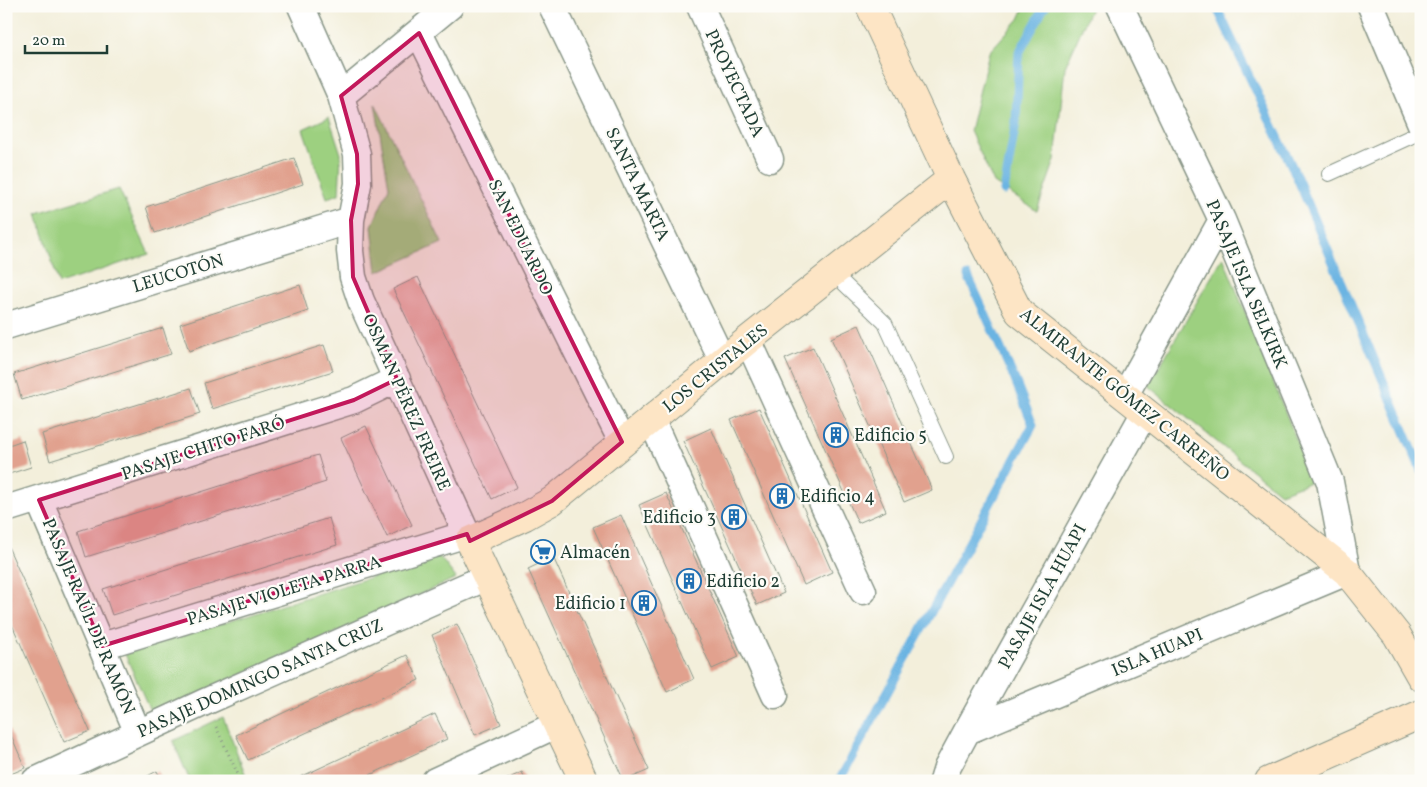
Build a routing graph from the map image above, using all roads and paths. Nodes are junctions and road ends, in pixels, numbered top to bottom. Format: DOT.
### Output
graph roads {
  1 [pos="301,6"];
  2 [pos="450,6"];
  3 [pos="552,6"];
  4 [pos="700,6"];
  5 [pos="870,6"];
  6 [pos="1120,6"];
  7 [pos="1371,6"];
  8 [pos="419,33"];
  9 [pos="341,96"];
  10 [pos="1421,124"];
  11 [pos="1421,132"];
  12 [pos="770,159"];
  13 [pos="1329,174"];
  14 [pos="951,179"];
  15 [pos="350,220"];
  16 [pos="1222,220"];
  17 [pos="833,273"];
  18 [pos="6,326"];
  19 [pos="748,340"];
  20 [pos="723,362"];
  21 [pos="397,379"];
  22 [pos="1135,404"];
  23 [pos="652,419"];
  24 [pos="622,442"];
  25 [pos="946,457"];
  26 [pos="39,500"];
  27 [pos="6,509"];
  28 [pos="468,538"];
  29 [pos="1347,572"];
  30 [pos="487,577"];
  31 [pos="863,591"];
  32 [pos="102,646"];
  33 [pos="1421,677"];
  34 [pos="775,695"];
  35 [pos="205,702"];
  36 [pos="1421,714"];
  37 [pos="558,724"];
  38 [pos="967,731"];
  39 [pos="138,733"];
  40 [pos="1275,779"];
  41 [pos="35,781"];
  42 [pos="241,781"];
  43 [pos="434,781"];
  44 [pos="584,781"];
  45 [pos="943,781"];
  1 -- 9 [label="street, OSMAN PÉREZ FREIRE"];
  2 -- 8 [label="street"];
  3 -- 20 [label="street, SANTA MARTA"];
  4 -- 12 [label="street, PROYECTADA"];
  5 -- 14 [label="street, ALMIRANTE GÓMEZ CARREÑO"];
  6 -- 16 [label="street, PASAJE ISLA SELKIRK"];
  7 -- 10 [label="street"];
  8 -- 9 [label="street"];
  8 -- 24 [label="street, SAN EDUARDO"];
  9 -- 15 [label="street, OSMAN PÉREZ FREIRE"];
  11 -- 13 [label="lane"];
  14 -- 17 [label="street, LOS CRISTALES"];
  14 -- 22 [label="street, ALMIRANTE GÓMEZ CARREÑO"];
  15 -- 18 [label="street, LEUCOTÓN"];
  15 -- 21 [label="street, OSMAN PÉREZ FREIRE"];
  16 -- 22 [label="street, PASAJE ISLA HUAPI"];
  16 -- 29 [label="street, PASAJE ISLA SELKIRK"];
  17 -- 19 [label="street, LOS CRISTALES"];
  17 -- 25 [label="lane"];
  19 -- 20 [label="street, LOS CRISTALES"];
  19 -- 31 [label="street"];
  20 -- 23 [label="street, LOS CRISTALES"];
  21 -- 26 [label="street, PASAJE CHITO FARÓ"];
  21 -- 28 [label="street, OSMAN PÉREZ FREIRE"];
  22 -- 29 [label="street, ALMIRANTE GÓMEZ CARREÑO"];
  22 -- 38 [label="street, PASAJE ISLA HUAPI"];
  23 -- 24 [label="street, LOS CRISTALES"];
  23 -- 34 [label="street"];
  24 -- 28 [label="street, LOS CRISTALES"];
  26 -- 27 [label="street, PASAJE CHITO FARÓ"];
  26 -- 32 [label="street, PASAJE RAÚL DE RAMÓN"];
  28 -- 30 [label="street, OSMAN PÉREZ FREIRE"];
  28 -- 32 [label="street, PASAJE VIOLETA PARRA"];
  29 -- 33 [label="street, ALMIRANTE GÓMEZ CARREÑO"];
  29 -- 38 [label="street, ISLA HUAPI"];
  30 -- 35 [label="street, PASAJE DOMINGO SANTA CRUZ"];
  30 -- 37 [label="street, OSMAN PÉREZ FREIRE"];
  32 -- 39 [label="street, PASAJE RAÚL DE RAMÓN"];
  35 -- 39 [label="street, PASAJE DOMINGO SANTA CRUZ"];
  35 -- 42 [label="path"];
  36 -- 40 [label="street"];
  37 -- 43 [label="street"];
  37 -- 44 [label="street, OSMAN PÉREZ FREIRE"];
  38 -- 45 [label="street, PASAJE ISLA HUAPI"];
  39 -- 41 [label="street, PASAJE DOMINGO SANTA CRUZ"];
}
